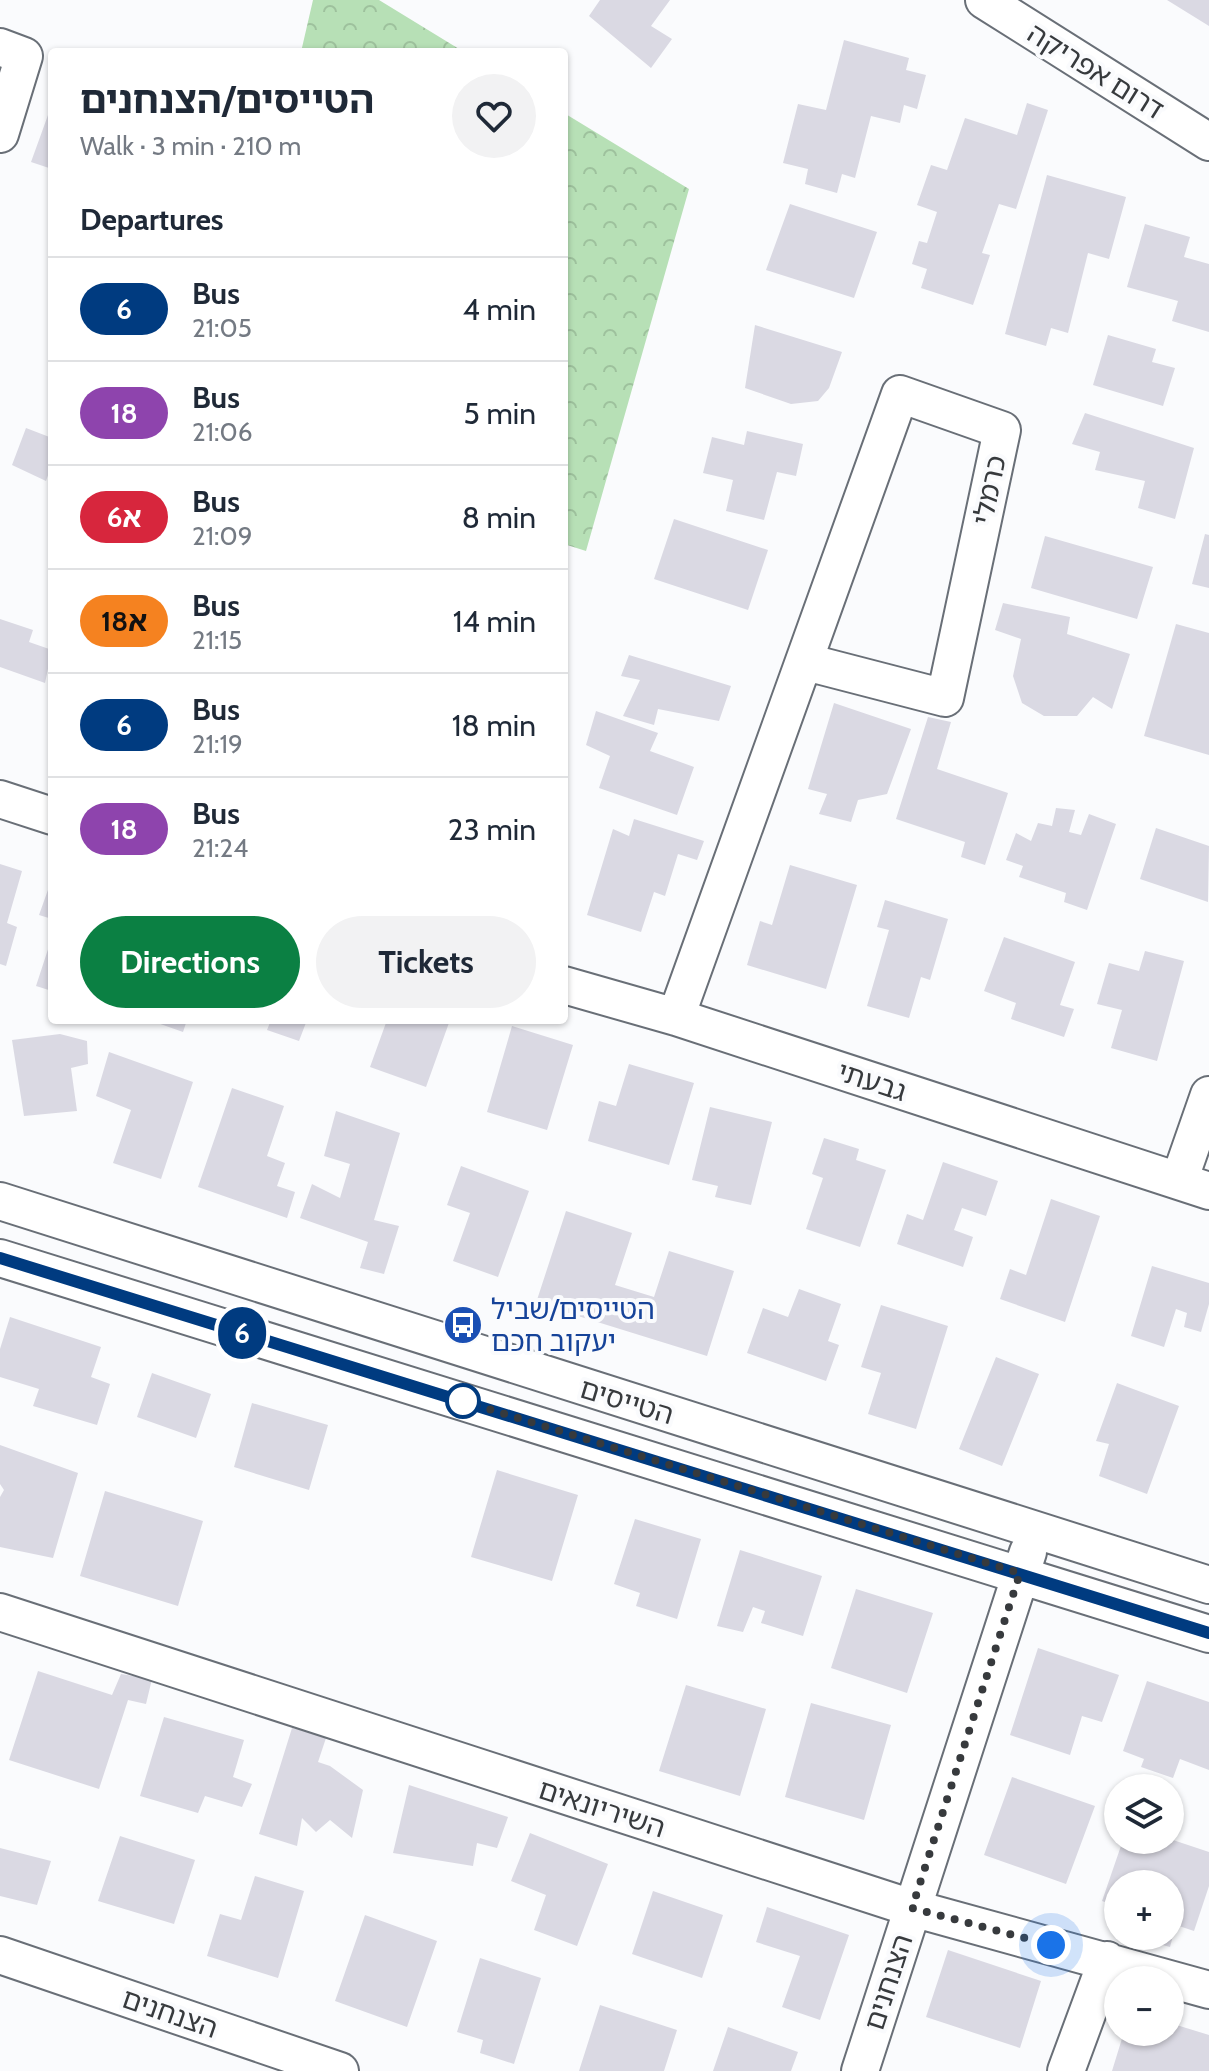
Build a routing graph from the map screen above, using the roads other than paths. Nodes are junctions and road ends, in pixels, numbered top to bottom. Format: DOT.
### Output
graph roads {
  1 [pos="984,0"];
  2 [pos="0,47"];
  3 [pos="0,134"];
  4 [pos="1209,142"];
  5 [pos="806,662"];
  6 [pos="0,799"];
  7 [pos="48,815"];
  8 [pos="568,986"];
  9 [pos="676,1017"];
  10 [pos="1209,1095"];
  11 [pos="1194,1186"];
  12 [pos="0,1201"];
  13 [pos="0,1258"];
  14 [pos="1038,1528"];
  15 [pos="1020,1573"];
  16 [pos="1209,1585"];
  17 [pos="0,1612"];
  18 [pos="1209,1634"];
  19 [pos="912,1908"];
  20 [pos="0,1955"];
  21 [pos="1107,1960"];
  22 [pos="1209,1990"];
  23 [pos="340,2071"];
  24 [pos="860,2071"];
  25 [pos="1066,2071"];
  1 -- 4 [label="street, דרום אפריקה"];
  2 -- 3 [label="street"];
  5 -- 5 [label="street, כרמלי"];
  5 -- 9 [label="street, כרמלי"];
  6 -- 7 [label="street"];
  8 -- 9 [label="street, גבעתי"];
  9 -- 11 [label="street, גבעתי"];
  10 -- 11 [label="street, גבעתי"];
  12 -- 14 [label="street, הטייסים"];
  13 -- 15 [label="street, הטייסים"];
  14 -- 15 [label="street, הצנחנים"];
  14 -- 16 [label="street, הטייסים"];
  15 -- 18 [label="street, הטייסים"];
  15 -- 19 [label="street, הצנחנים"];
  17 -- 19 [label="street, השיריונאים"];
  19 -- 21 [label="street, השיריונאים"];
  19 -- 24 [label="street, הצנחנים"];
  20 -- 23 [label="street, הצנחנים"];
  21 -- 22 [label="street, השיריונאים"];
  21 -- 25 [label="street"];
}
